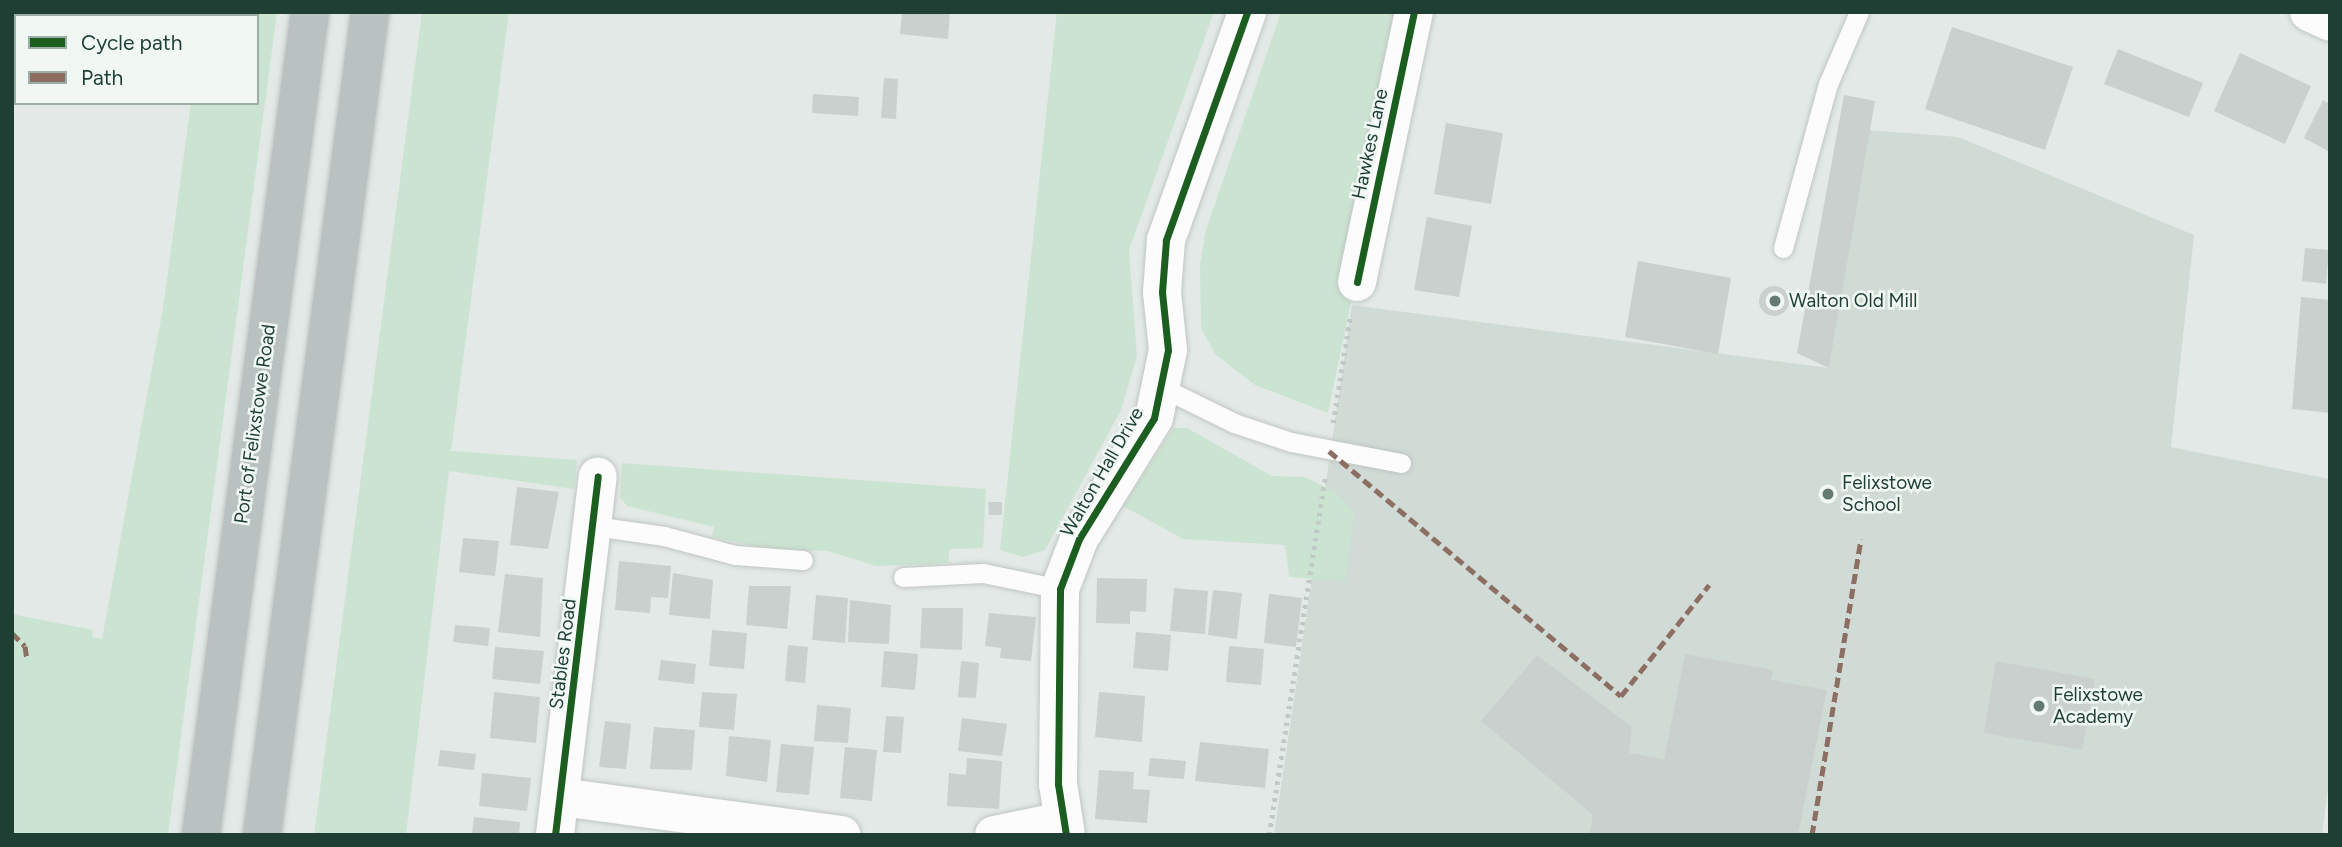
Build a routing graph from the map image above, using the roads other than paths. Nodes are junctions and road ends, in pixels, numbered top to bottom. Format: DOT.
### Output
graph roads {
  1 [pos="310,12"];
  2 [pos="370,12"];
  3 [pos="1247,12"];
  4 [pos="1414,12"];
  5 [pos="1859,12"];
  6 [pos="2309,12"];
  7 [pos="2330,22"];
  8 [pos="1783,248"];
  9 [pos="1357,282"];
  10 [pos="1163,388"];
  11 [pos="1401,463"];
  12 [pos="598,477"];
  13 [pos="594,526"];
  14 [pos="803,560"];
  15 [pos="903,577"];
  16 [pos="1060,589"];
  17 [pos="561,797"];
  18 [pos="1064,828"];
  19 [pos="201,835"];
  20 [pos="262,835"];
  21 [pos="555,835"];
  22 [pos="841,835"];
  23 [pos="994,835"];
  1 -- 19 [label="highway, Port of Felixstowe Road"];
  2 -- 20 [label="highway"];
  3 -- 10 [label="street, Walton Hall Drive"];
  4 -- 9 [label="street, Hawkes Lane"];
  5 -- 8 [label="lane"];
  6 -- 7 [label="street"];
  10 -- 11 [label="lane"];
  10 -- 16 [label="street, Walton Hall Drive"];
  12 -- 13 [label="street, Stables Road"];
  13 -- 14 [label="lane"];
  13 -- 17 [label="street, Stables Road"];
  15 -- 16 [label="lane"];
  16 -- 18 [label="street, Walton Hall Drive"];
  17 -- 21 [label="street, Stables Road"];
  17 -- 22 [label="street"];
  18 -- 23 [label="street"];
}
